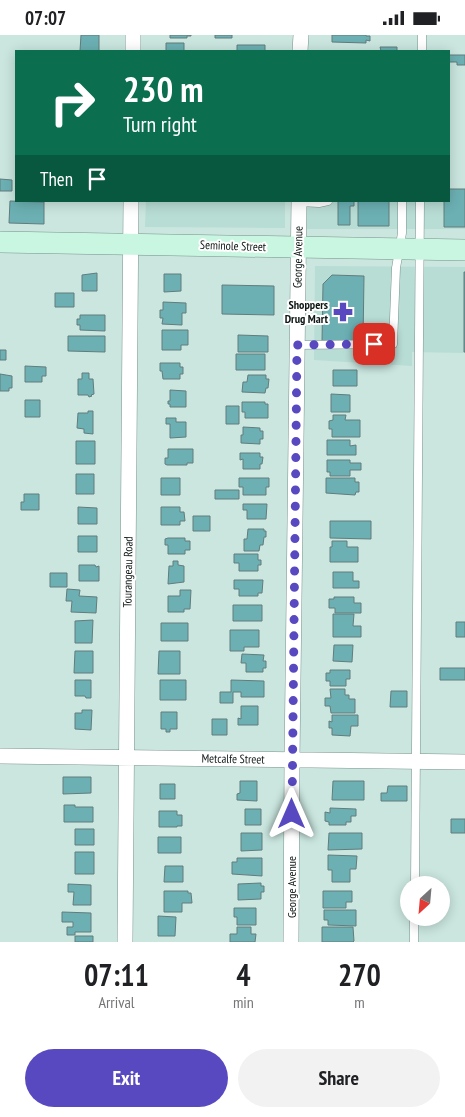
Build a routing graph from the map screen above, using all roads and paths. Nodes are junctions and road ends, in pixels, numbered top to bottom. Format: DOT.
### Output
graph roads {
  1 [pos="133,35"];
  2 [pos="300,35"];
  3 [pos="422,35"];
  4 [pos="133,50"];
  5 [pos="300,50"];
  6 [pos="422,50"];
  7 [pos="131,202"];
  8 [pos="299,202"];
  9 [pos="402,202"];
  10 [pos="420,202"];
  11 [pos="0,242"];
  12 [pos="131,243"];
  13 [pos="299,248"];
  14 [pos="398,249"];
  15 [pos="420,249"];
  16 [pos="465,250"];
  17 [pos="297,345"];
  18 [pos="0,756"];
  19 [pos="126,757"];
  20 [pos="292,760"];
  21 [pos="416,761"];
  22 [pos="465,762"];
  23 [pos="415,876"];
  24 [pos="414,926"];
  25 [pos="125,942"];
  26 [pos="291,942"];
  27 [pos="414,942"];
  1 -- 4 [label="street"];
  2 -- 5 [label="street"];
  3 -- 6 [label="lane"];
  7 -- 12 [label="street, Tourangeau Road"];
  8 -- 13 [label="street, George Avenue"];
  9 -- 14 [label="lane"];
  10 -- 15 [label="lane"];
  11 -- 12 [label="street, Seminole Street"];
  12 -- 13 [label="street, Seminole Street"];
  12 -- 19 [label="street, Tourangeau Road"];
  13 -- 14 [label="street, Seminole Street"];
  13 -- 17 [label="street, George Avenue"];
  14 -- 15 [label="street, Seminole Street"];
  14 -- 17 [label="lane"];
  15 -- 16 [label="street, Seminole Street"];
  15 -- 21 [label="lane"];
  17 -- 20 [label="street, George Avenue"];
  18 -- 19 [label="street, Metcalfe Street"];
  19 -- 20 [label="street, Metcalfe Street"];
  19 -- 25 [label="street, Tourangeau Road"];
  20 -- 21 [label="street, Metcalfe Street"];
  20 -- 26 [label="street, George Avenue"];
  21 -- 22 [label="street, Metcalfe Street"];
  21 -- 23 [label="lane"];
  24 -- 27 [label="lane"];
}
